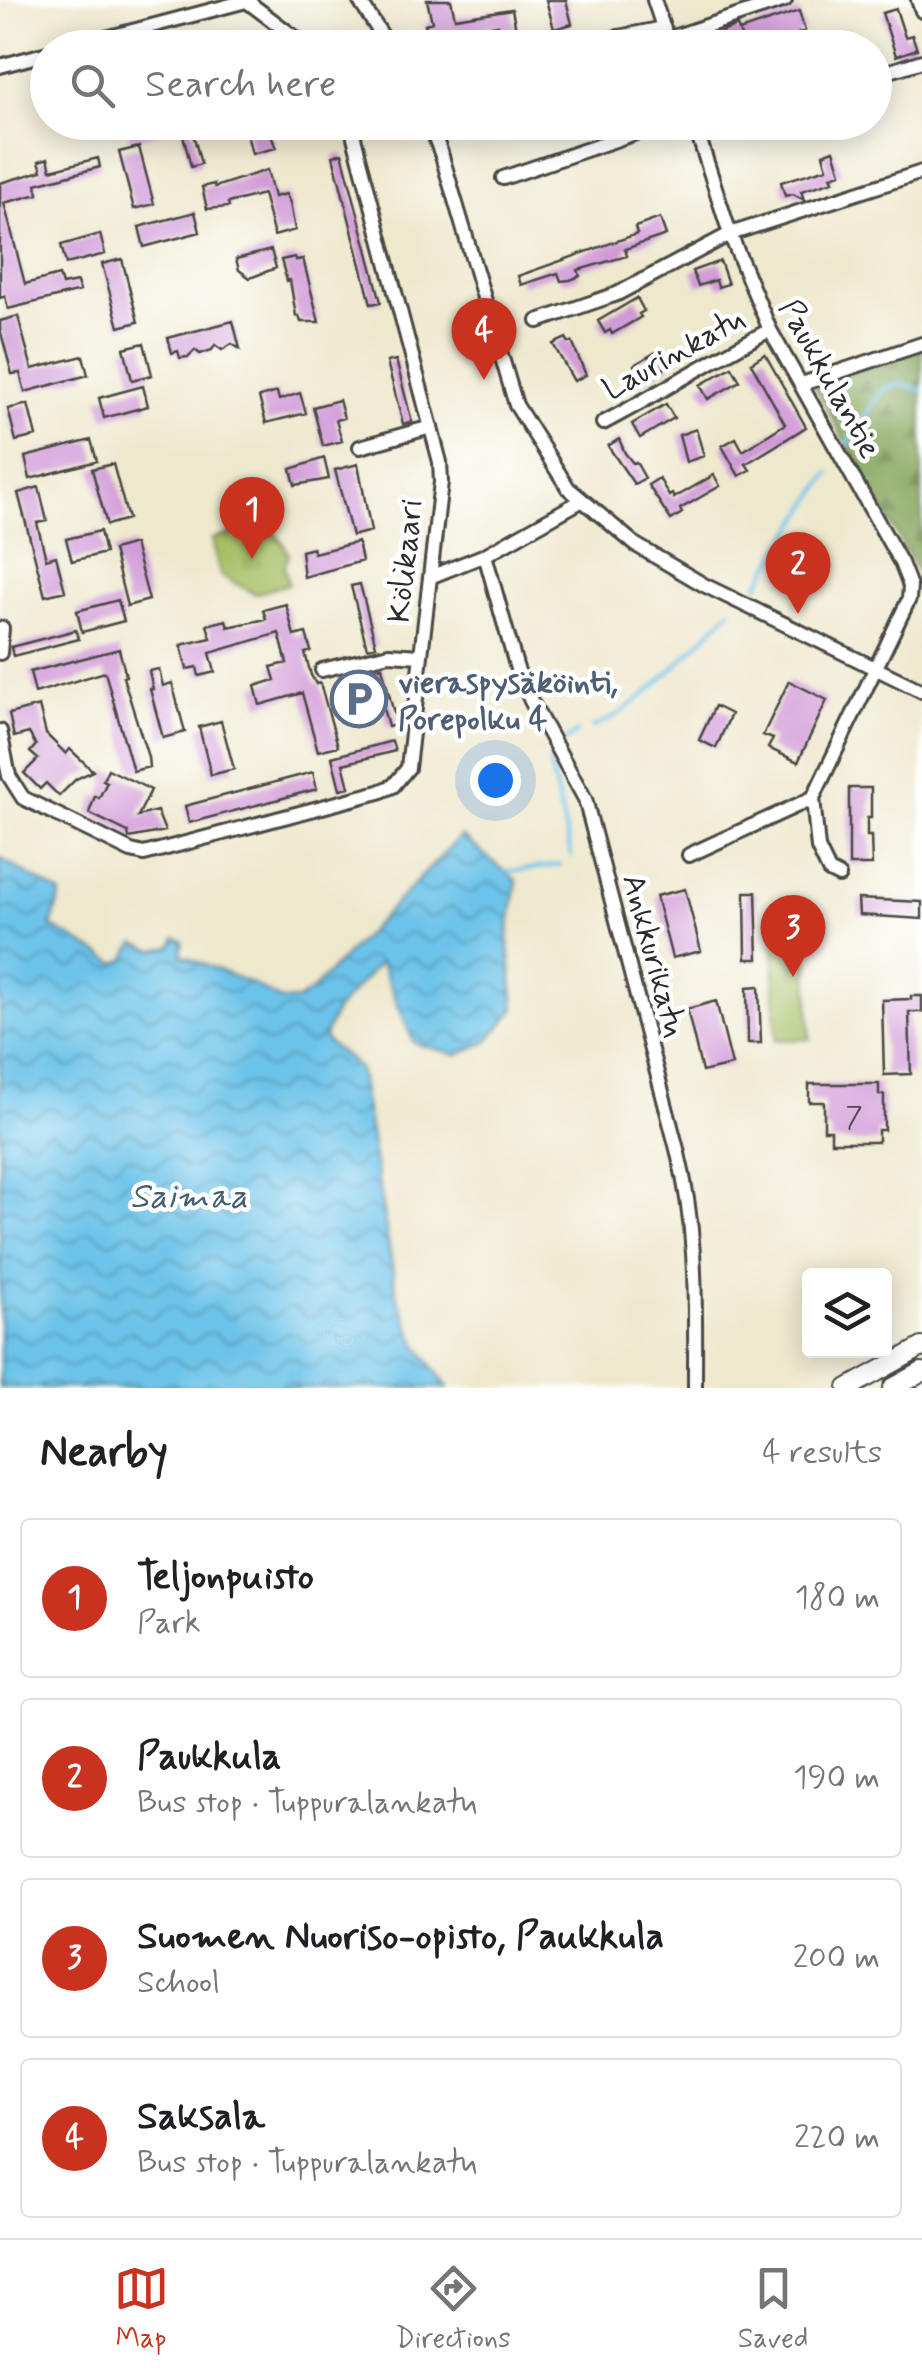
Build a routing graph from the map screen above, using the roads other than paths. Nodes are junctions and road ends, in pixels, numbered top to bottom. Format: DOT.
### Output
graph roads {
  1 [pos="358,0"];
  2 [pos="654,0"];
  3 [pos="785,0"];
  4 [pos="918,0"];
  5 [pos="249,1"];
  6 [pos="922,11"];
  7 [pos="137,30"];
  8 [pos="286,30"];
  9 [pos="378,30"];
  10 [pos="664,30"];
  11 [pos="692,30"];
  12 [pos="30,58"];
  13 [pos="922,61"];
  14 [pos="0,66"];
  15 [pos="892,70"];
  16 [pos="355,140"];
  17 [pos="435,140"];
  18 [pos="615,140"];
  19 [pos="699,140"];
  20 [pos="922,172"];
  21 [pos="503,178"];
  22 [pos="730,234"];
  23 [pos="538,321"];
  24 [pos="770,330"];
  25 [pos="922,344"];
  26 [pos="802,384"];
  27 [pos="603,424"];
  28 [pos="431,427"];
  29 [pos="360,447"];
  30 [pos="581,500"];
  31 [pos="485,555"];
  32 [pos="430,577"];
  33 [pos="2,628"];
  34 [pos="0,653"];
  35 [pos="421,656"];
  36 [pos="875,667"];
  37 [pos="322,670"];
  38 [pos="922,691"];
  39 [pos="0,730"];
  40 [pos="813,798"];
  41 [pos="688,856"];
  42 [pos="838,876"];
  43 [pos="922,1348"];
  44 [pos="922,1372"];
  45 [pos="695,1388"];
  46 [pos="848,1388"];
  47 [pos="893,1388"];
  1 -- 9 [label="street"];
  2 -- 10 [label="street"];
  3 -- 11 [label="street"];
  4 -- 6 [label="street"];
  5 -- 7 [label="street"];
  5 -- 8 [label="street"];
  12 -- 14 [label="street"];
  13 -- 15 [label="street"];
  16 -- 28 [label="street, Kölikaari"];
  17 -- 30 [label="street"];
  18 -- 21 [label="street"];
  19 -- 22 [label="street, Paukkulantie"];
  20 -- 22 [label="street"];
  22 -- 23 [label="street"];
  22 -- 24 [label="street, Paukkulantie"];
  24 -- 26 [label="street, Paukkulantie"];
  24 -- 27 [label="street, Laurinkatu"];
  25 -- 26 [label="street"];
  26 -- 36 [label="street, Paukkulantie"];
  28 -- 29 [label="street"];
  28 -- 32 [label="street, Kölikaari"];
  30 -- 31 [label="street"];
  30 -- 36 [label="street"];
  31 -- 32 [label="street"];
  31 -- 45 [label="street, Ankkurikatu"];
  32 -- 35 [label="street, Kölikaari"];
  33 -- 34 [label="street"];
  35 -- 37 [label="street"];
  35 -- 39 [label="street, Kölikaari"];
  36 -- 38 [label="street"];
  36 -- 40 [label="street, Paukkulantie"];
  40 -- 41 [label="street"];
  40 -- 42 [label="street"];
  43 -- 46 [label="highway"];
  44 -- 47 [label="highway"];
}
